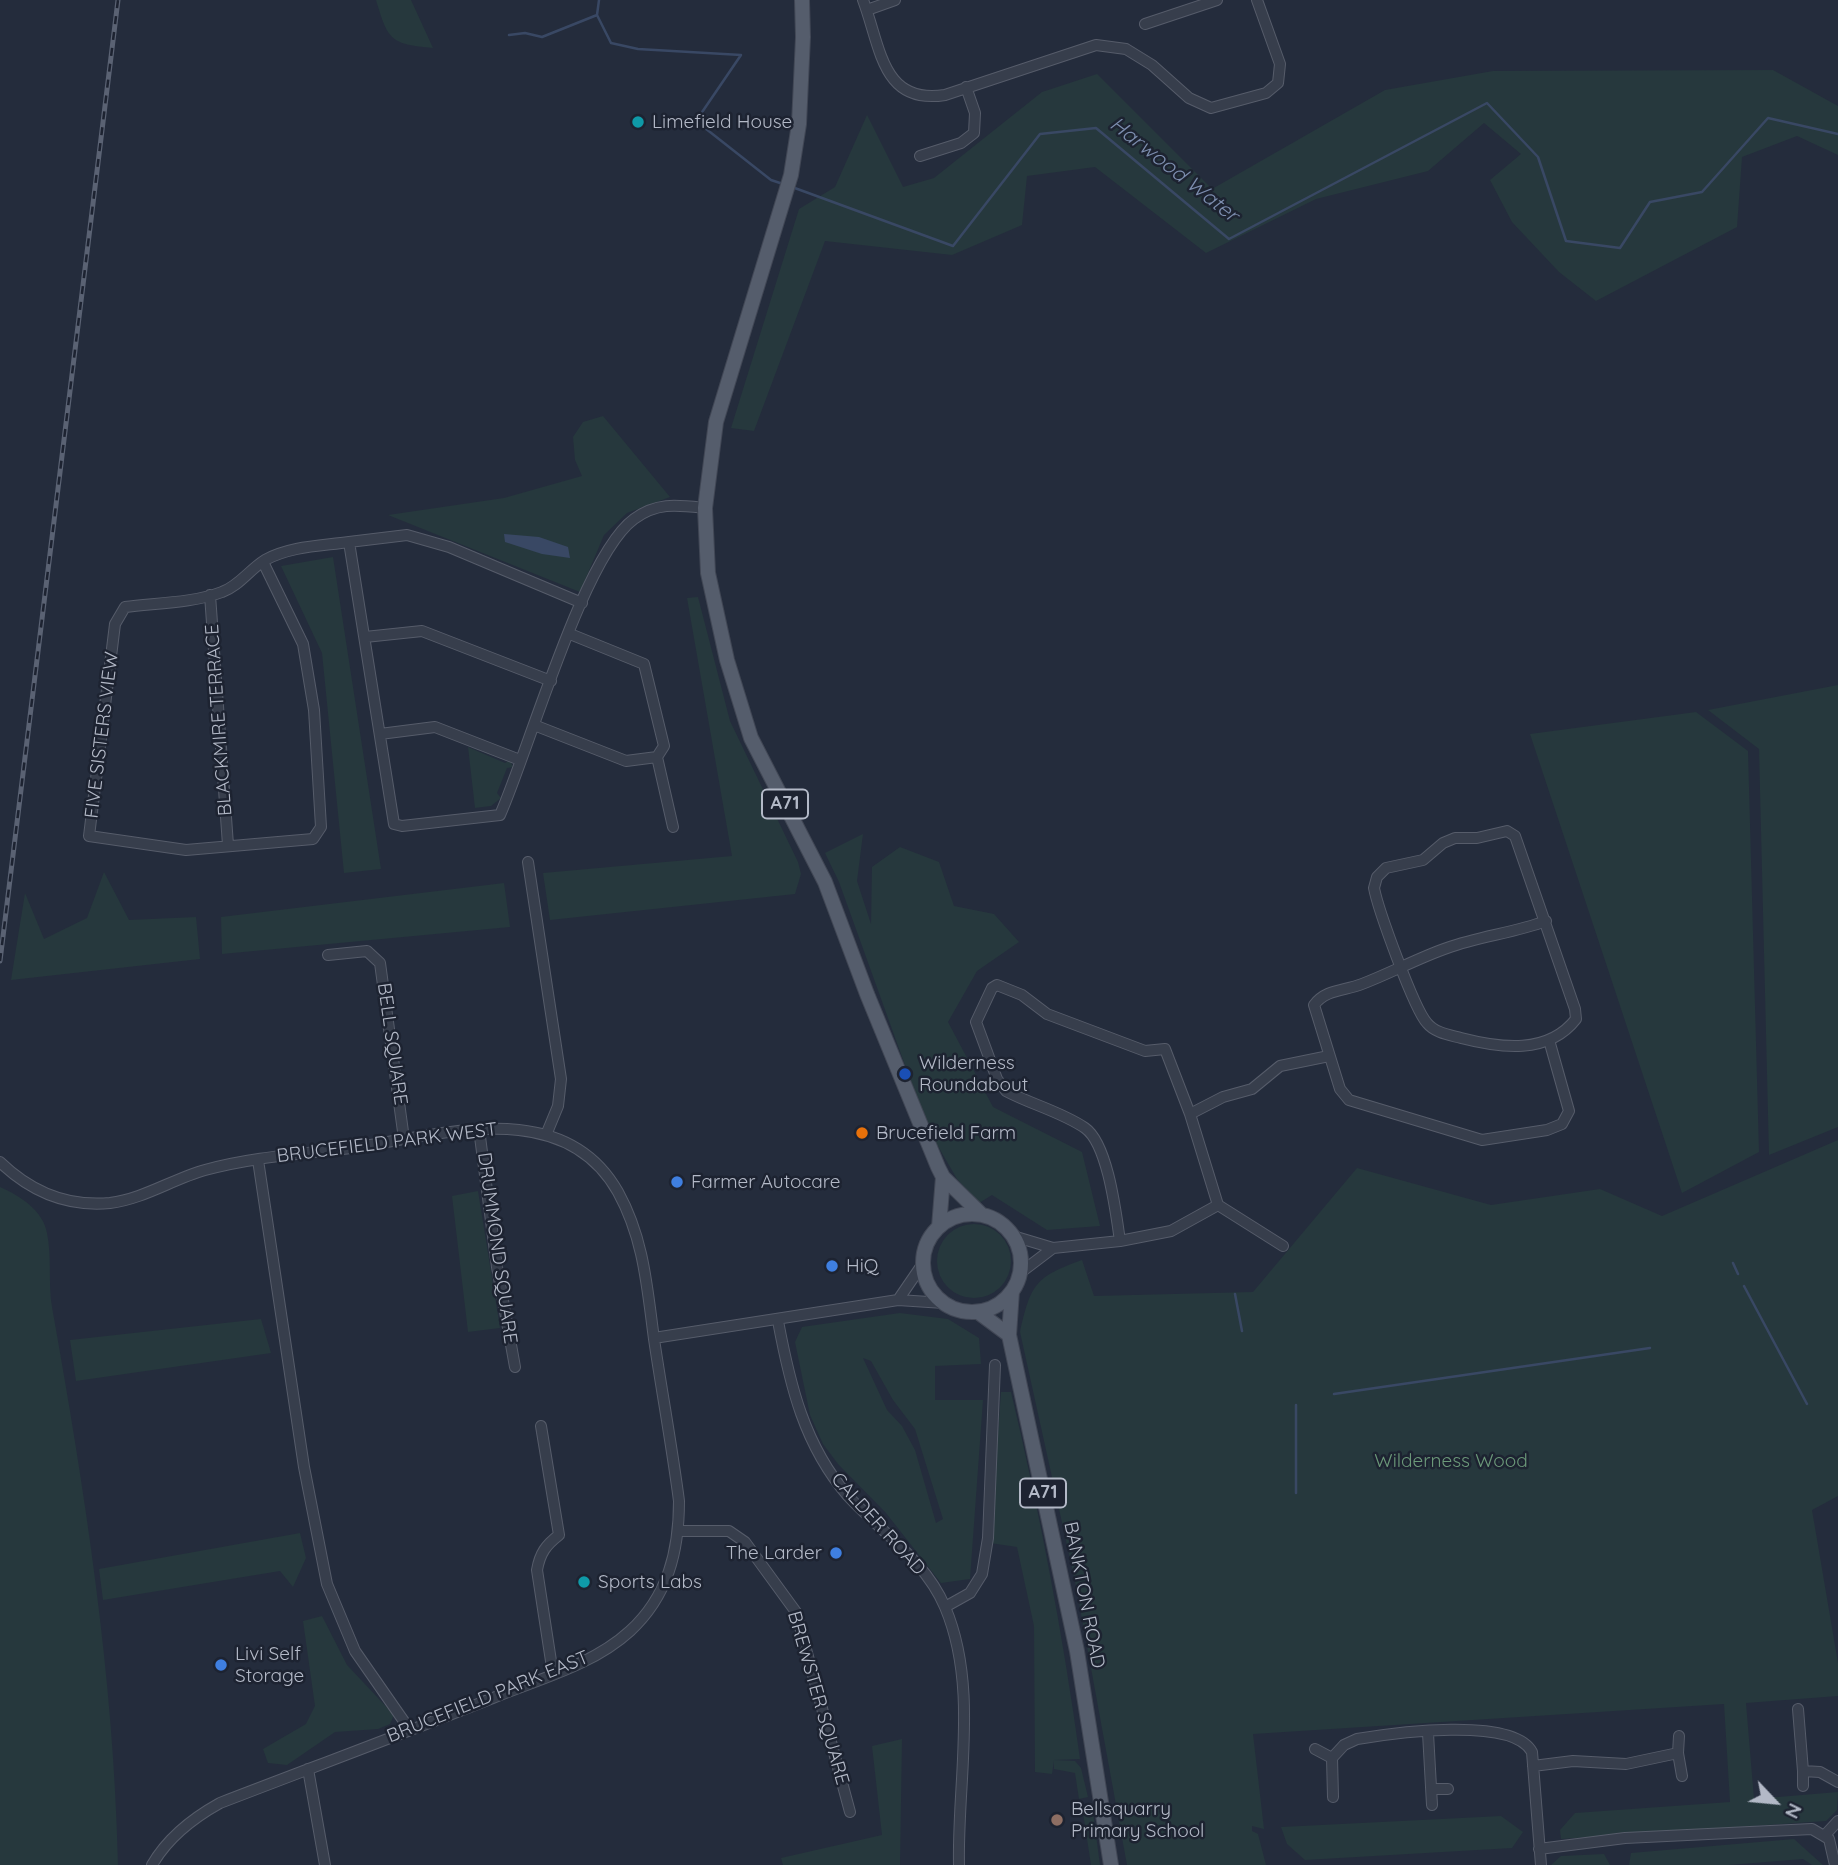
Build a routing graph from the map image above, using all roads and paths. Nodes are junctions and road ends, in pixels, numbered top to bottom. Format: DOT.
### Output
graph roads {
  1 [pos="802,0"];
  2 [pos="895,0"];
  3 [pos="1217,0"];
  4 [pos="1257,0"];
  5 [pos="865,5"];
  6 [pos="1144,24"];
  7 [pos="966,87"];
  8 [pos="920,156"];
  9 [pos="705,508"];
  10 [pos="349,542"];
  11 [pos="263,562"];
  12 [pos="210,595"];
  13 [pos="582,603"];
  14 [pos="570,634"];
  15 [pos="365,637"];
  16 [pos="551,681"];
  17 [pos="534,725"];
  18 [pos="380,734"];
  19 [pos="657,758"];
  20 [pos="520,760"];
  21 [pos="673,827"];
  22 [pos="228,845"];
  23 [pos="527,862"];
  24 [pos="1546,921"];
  25 [pos="328,955"];
  26 [pos="1402,967"];
  27 [pos="1549,1040"];
  28 [pos="1329,1056"];
  29 [pos="1190,1114"];
  30 [pos="479,1129"];
  31 [pos="546,1135"];
  32 [pos="404,1139"];
  33 [pos="258,1160"];
  34 [pos="0,1162"];
  35 [pos="943,1177"];
  36 [pos="1218,1205"];
  37 [pos="982,1215"];
  38 [pos="1251,1226"];
  39 [pos="939,1227"];
  40 [pos="1242,1235"];
  41 [pos="1013,1236"];
  42 [pos="1120,1241"];
  43 [pos="1283,1246"];
  44 [pos="1053,1248"];
  45 [pos="924,1262"];
  46 [pos="1020,1273"];
  47 [pos="1012,1292"];
  48 [pos="898,1300"];
  49 [pos="944,1303"];
  50 [pos="978,1311"];
  51 [pos="778,1321"];
  52 [pos="1009,1335"];
  53 [pos="654,1338"];
  54 [pos="995,1364"];
  55 [pos="514,1367"];
  56 [pos="541,1426"];
  57 [pos="679,1531"];
  58 [pos="945,1606"];
  59 [pos="554,1674"];
  60 [pos="1798,1709"];
  61 [pos="410,1730"];
  62 [pos="1428,1733"];
  63 [pos="1679,1736"];
  64 [pos="1315,1749"];
  65 [pos="1678,1754"];
  66 [pos="1332,1758"];
  67 [pos="1533,1766"];
  68 [pos="308,1769"];
  69 [pos="1803,1771"];
  70 [pos="1682,1776"];
  71 [pos="1838,1782"];
  72 [pos="1803,1786"];
  73 [pos="1432,1789"];
  74 [pos="1448,1789"];
  75 [pos="1333,1797"];
  76 [pos="1432,1805"];
  77 [pos="850,1812"];
  78 [pos="1838,1821"];
  79 [pos="1825,1835"];
  80 [pos="1539,1849"];
  81 [pos="152,1865"];
  82 [pos="325,1865"];
  83 [pos="959,1865"];
  84 [pos="1111,1865"];
  85 [pos="1541,1865"];
  86 [pos="1835,1865"];
  1 -- 9 [label="main road, A71"];
  2 -- 5 [label="street"];
  3 -- 6 [label="street"];
  4 -- 7 [label="street"];
  5 -- 7 [label="street"];
  7 -- 8 [label="street"];
  9 -- 13 [label="street"];
  9 -- 35 [label="main road, A71"];
  10 -- 11 [label="street, FIVE SISTERS VIEW"];
  10 -- 13 [label="street, FIVE SISTERS VIEW"];
  10 -- 15 [label="street"];
  11 -- 12 [label="street, FIVE SISTERS VIEW"];
  11 -- 22 [label="street, FIVE SISTERS VIEW"];
  12 -- 22 [label="street, BLACKMIRE TERRACE"];
  12 -- 22 [label="street, FIVE SISTERS VIEW"];
  13 -- 14 [label="street"];
  14 -- 16 [label="street"];
  14 -- 19 [label="street"];
  15 -- 16 [label="street"];
  15 -- 18 [label="street"];
  16 -- 17 [label="street"];
  17 -- 19 [label="street"];
  17 -- 20 [label="street"];
  18 -- 20 [label="street"];
  18 -- 20 [label="street"];
  19 -- 21 [label="street"];
  23 -- 31 [label="street"];
  24 -- 26 [label="street"];
  24 -- 26 [label="street"];
  24 -- 27 [label="street"];
  25 -- 32 [label="street, BELL SQUARE"];
  26 -- 27 [label="street"];
  26 -- 28 [label="street"];
  27 -- 28 [label="street"];
  28 -- 29 [label="street"];
  29 -- 36 [label="street"];
  29 -- 42 [label="street"];
  30 -- 31 [label="street, BRUCEFIELD PARK WEST"];
  30 -- 32 [label="street, BRUCEFIELD PARK WEST"];
  30 -- 55 [label="street, DRUMMOND SQUARE"];
  31 -- 53 [label="street, BRUCEFIELD PARK WEST"];
  32 -- 33 [label="street, BRUCEFIELD PARK WEST"];
  33 -- 34 [label="street, BRUCEFIELD PARK WEST"];
  33 -- 61 [label="street"];
  35 -- 37 [label="main road, A71"];
  35 -- 39 [label="main road"];
  36 -- 38 [label="street"];
  36 -- 42 [label="street"];
  37 -- 39 [label="main road"];
  37 -- 41 [label="main road, A71"];
  38 -- 40 [label="street"];
  38 -- 43 [label="street"];
  39 -- 45 [label="main road"];
  41 -- 44 [label="street"];
  41 -- 46 [label="main road"];
  42 -- 44 [label="street"];
  44 -- 46 [label="street"];
  45 -- 48 [label="street"];
  45 -- 49 [label="main road"];
  46 -- 47 [label="main road, A71"];
  47 -- 50 [label="main road"];
  47 -- 52 [label="main road, BANKTON ROAD / A71"];
  48 -- 49 [label="street"];
  48 -- 51 [label="street"];
  49 -- 50 [label="main road"];
  50 -- 52 [label="main road"];
  51 -- 53 [label="street"];
  51 -- 58 [label="street, CALDER ROAD"];
  52 -- 84 [label="main road, BANKTON ROAD / A71"];
  53 -- 57 [label="street, BRUCEFIELD PARK EAST"];
  54 -- 58 [label="street"];
  56 -- 59 [label="street"];
  57 -- 59 [label="street, BRUCEFIELD PARK EAST"];
  57 -- 77 [label="street, BREWSTER SQUARE"];
  58 -- 83 [label="street, CALDER ROAD"];
  59 -- 61 [label="street, BRUCEFIELD PARK EAST"];
  60 -- 69 [label="street"];
  61 -- 68 [label="street, BRUCEFIELD PARK EAST"];
  62 -- 66 [label="street"];
  62 -- 67 [label="street"];
  62 -- 73 [label="street"];
  63 -- 65 [label="street"];
  64 -- 66 [label="street"];
  65 -- 67 [label="street"];
  65 -- 70 [label="street"];
  66 -- 75 [label="street"];
  67 -- 80 [label="street"];
  68 -- 81 [label="street, BRUCEFIELD PARK EAST"];
  68 -- 82 [label="street"];
  69 -- 71 [label="street"];
  69 -- 72 [label="street"];
  73 -- 74 [label="street"];
  73 -- 76 [label="street"];
  78 -- 79 [label="street"];
  79 -- 80 [label="street"];
  79 -- 86 [label="street"];
  80 -- 85 [label="street"];
}
